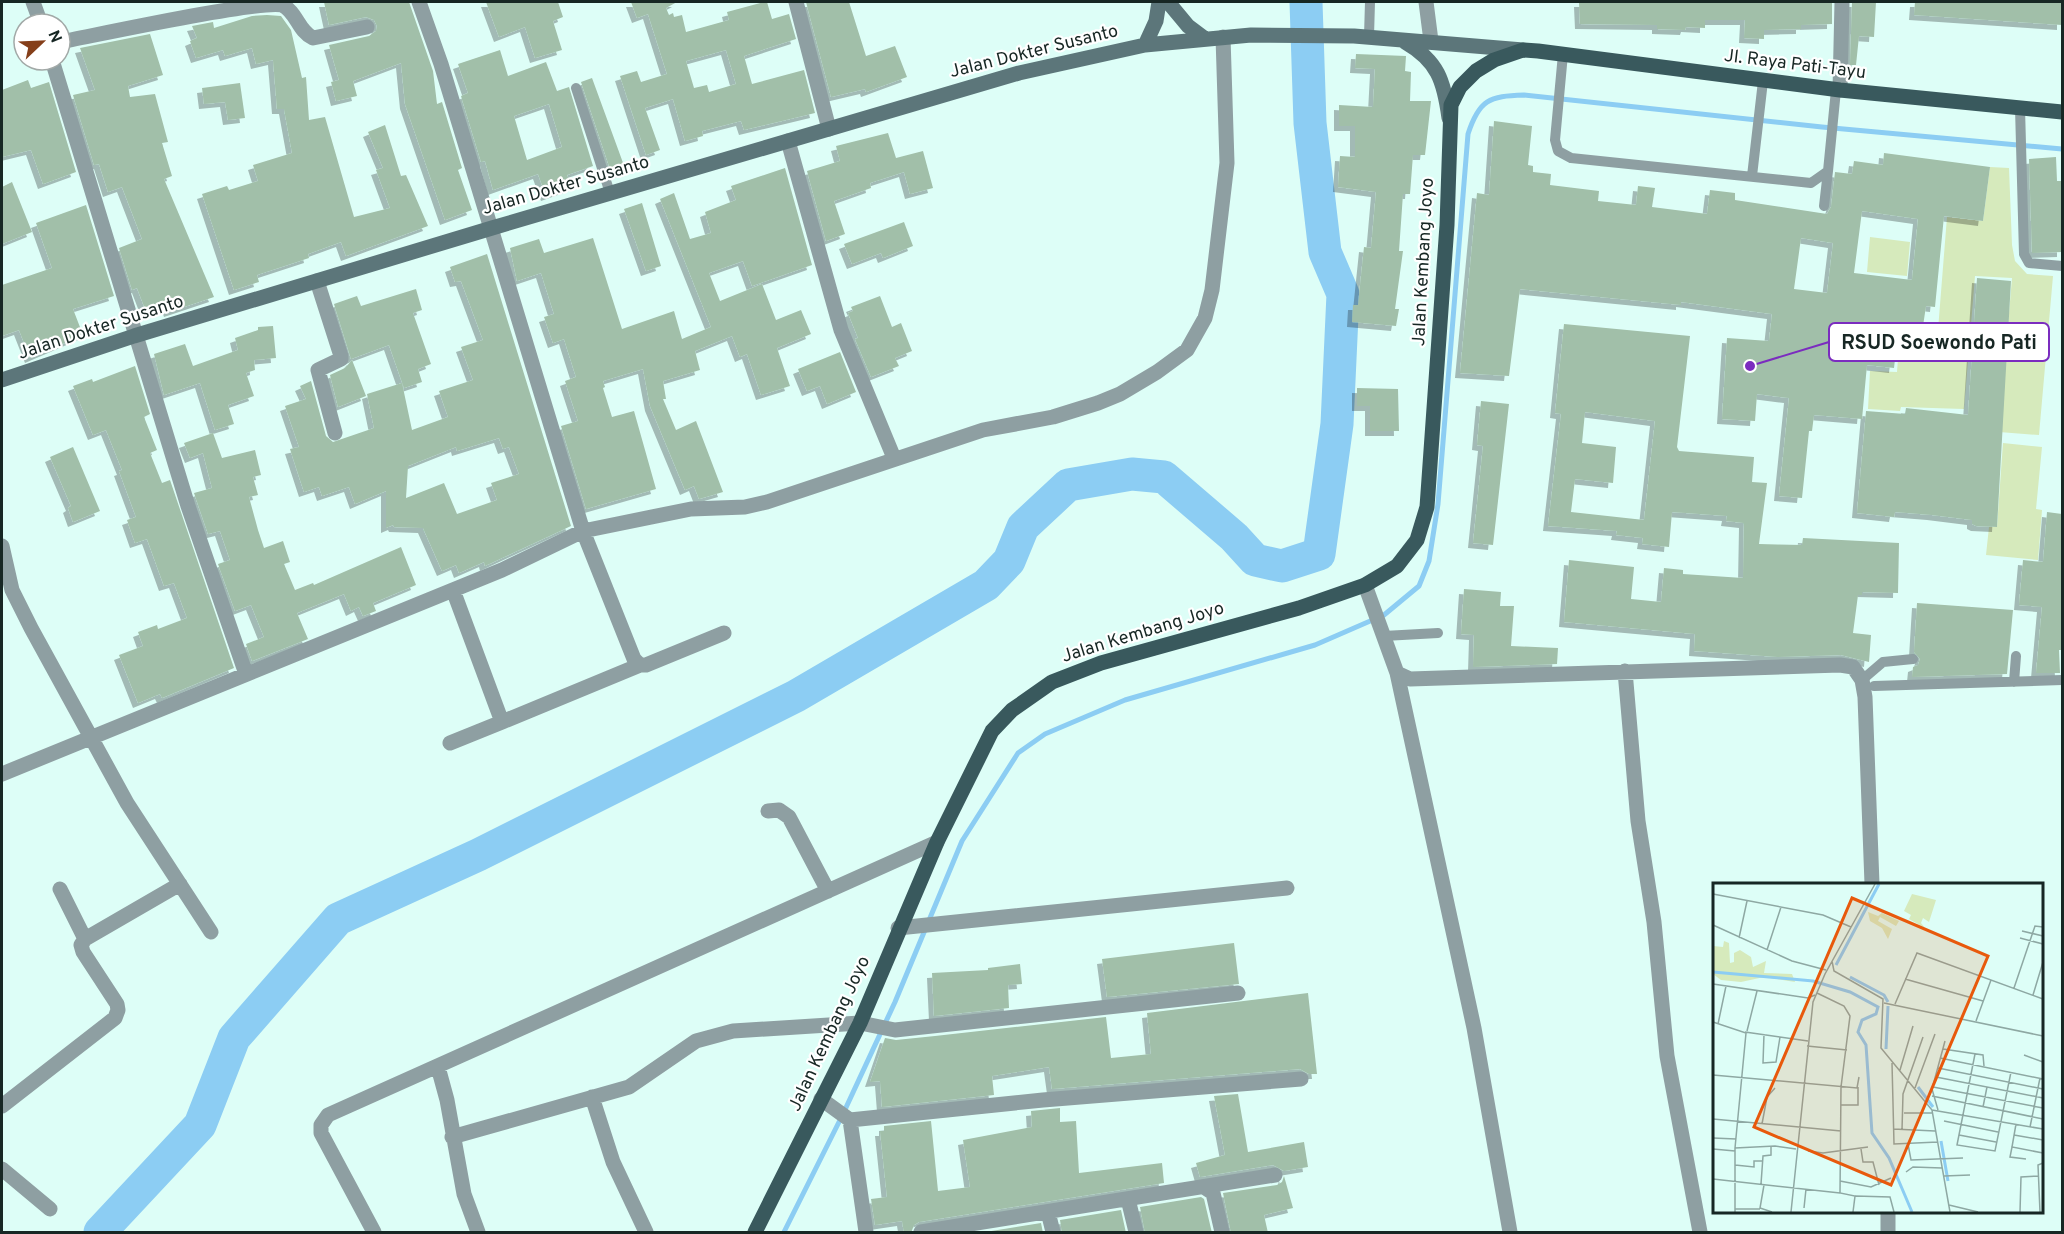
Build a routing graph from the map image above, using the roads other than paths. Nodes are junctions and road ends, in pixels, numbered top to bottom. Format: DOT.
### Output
graph roads {
  1 [pos="419,2"];
  2 [pos="796,2"];
  3 [pos="1159,2"];
  4 [pos="1168,2"];
  5 [pos="1370,2"];
  6 [pos="1426,2"];
  7 [pos="1842,2"];
  8 [pos="367,27"];
  9 [pos="1361,36"];
  10 [pos="1223,37"];
  11 [pos="1204,38"];
  12 [pos="72,39"];
  13 [pos="1399,39"];
  14 [pos="1431,42"];
  15 [pos="1145,45"];
  16 [pos="1523,50"];
  17 [pos="1563,54"];
  18 [pos="56,72"];
  19 [pos="1763,81"];
  20 [pos="576,88"];
  21 [pos="1838,90"];
  22 [pos="2020,108"];
  23 [pos="2062,112"];
  24 [pos="1449,123"];
  25 [pos="829,129"];
  26 [pos="789,141"];
  27 [pos="1828,171"];
  28 [pos="1752,176"];
  29 [pos="610,193"];
  30 [pos="1824,206"];
  31 [pos="492,228"];
  32 [pos="2062,266"];
  33 [pos="317,281"];
  34 [pos="134,336"];
  35 [pos="2,380"];
  36 [pos="335,432"];
  37 [pos="894,458"];
  38 [pos="583,531"];
  39 [pos="2,546"];
  40 [pos="1365,585"];
  41 [pos="453,590"];
  42 [pos="724,633"];
  43 [pos="1438,633"];
  44 [pos="1384,636"];
  45 [pos="2016,656"];
  46 [pos="1913,659"];
  47 [pos="640,665"];
  48 [pos="1625,671"];
  49 [pos="1397,673"];
  50 [pos="246,674"];
  51 [pos="2062,680"];
  52 [pos="2014,682"];
  53 [pos="1868,683"];
  54 [pos="502,722"];
  55 [pos="91,738"];
  56 [pos="450,742"];
  57 [pos="2,774"];
  58 [pos="768,811"];
  59 [pos="937,842"];
  60 [pos="1872,883"];
  61 [pos="180,884"];
  62 [pos="1287,888"];
  63 [pos="60,889"];
  64 [pos="828,891"];
  65 [pos="898,928"];
  66 [pos="211,932"];
  67 [pos="84,939"];
  68 [pos="1238,993"];
  69 [pos="860,1023"];
  70 [pos="438,1067"];
  71 [pos="1301,1079"];
  72 [pos="592,1097"];
  73 [pos="821,1099"];
  74 [pos="2,1106"];
  75 [pos="850,1120"];
  76 [pos="452,1137"];
  77 [pos="2,1169"];
  78 [pos="1275,1175"];
  79 [pos="1204,1186"];
  80 [pos="1128,1199"];
  81 [pos="50,1209"];
  82 [pos="1048,1212"];
  83 [pos="1888,1213"];
  84 [pos="969,1229"];
  85 [pos="368,1230"];
  86 [pos="478,1233"];
  87 [pos="646,1233"];
  88 [pos="755,1233"];
  89 [pos="866,1233"];
  90 [pos="921,1233"];
  91 [pos="1053,1233"];
  92 [pos="1136,1233"];
  93 [pos="1222,1233"];
  94 [pos="1510,1233"];
  95 [pos="1700,1233"];
  96 [pos="1888,1233"];
  1 -- 31 [label="street"];
  2 -- 25 [label="street"];
  3 -- 15 [label="main road"];
  4 -- 11 [label="main road"];
  5 -- 9 [label="lane"];
  6 -- 14 [label="street"];
  7 -- 21 [label="street"];
  8 -- 12 [label="street"];
  9 -- 10 [label="main road, Jalan Dokter Susanto"];
  9 -- 13 [label="main road, Jalan Dokter Susanto"];
  10 -- 11 [label="main road, Jalan Dokter Susanto"];
  10 -- 37 [label="street"];
  11 -- 15 [label="main road, Jalan Dokter Susanto"];
  13 -- 14 [label="main road, Jalan Dokter Susanto"];
  13 -- 24 [label="main road"];
  14 -- 16 [label="main road, Jalan Dokter Susanto"];
  15 -- 25 [label="main road, Jalan Dokter Susanto"];
  16 -- 17 [label="main road, Jl. Raya Pati-Tayu"];
  16 -- 24 [label="main road, Jalan Kembang Joyo"];
  17 -- 19 [label="main road, Jl. Raya Pati-Tayu"];
  17 -- 28 [label="lane"];
  18 -- 34 [label="street"];
  19 -- 21 [label="main road, Jl. Raya Pati-Tayu"];
  19 -- 28 [label="lane"];
  20 -- 29 [label="lane"];
  21 -- 22 [label="main road, Jl. Raya Pati-Tayu"];
  21 -- 27 [label="lane"];
  22 -- 23 [label="main road, Jl. Raya Pati-Tayu"];
  22 -- 32 [label="lane"];
  24 -- 40 [label="main road, Jalan Kembang Joyo"];
  25 -- 26 [label="main road, Jalan Dokter Susanto"];
  26 -- 29 [label="main road, Jalan Dokter Susanto"];
  26 -- 37 [label="street"];
  27 -- 28 [label="lane"];
  27 -- 30 [label="lane"];
  29 -- 31 [label="main road, Jalan Dokter Susanto"];
  31 -- 33 [label="main road, Jalan Dokter Susanto"];
  31 -- 38 [label="street"];
  33 -- 34 [label="main road, Jalan Dokter Susanto"];
  33 -- 36 [label="street"];
  34 -- 35 [label="main road, Jalan Dokter Susanto"];
  34 -- 50 [label="street"];
  37 -- 38 [label="street"];
  38 -- 41 [label="street"];
  38 -- 47 [label="street"];
  39 -- 55 [label="street"];
  40 -- 44 [label="street"];
  40 -- 59 [label="main road, Jalan Kembang Joyo"];
  41 -- 50 [label="street"];
  41 -- 54 [label="street"];
  42 -- 47 [label="street"];
  43 -- 44 [label="lane"];
  44 -- 49 [label="street"];
  45 -- 52 [label="lane"];
  46 -- 53 [label="lane"];
  47 -- 54 [label="street"];
  48 -- 49 [label="street"];
  48 -- 53 [label="street"];
  48 -- 95 [label="street"];
  49 -- 94 [label="street"];
  50 -- 55 [label="street"];
  51 -- 52 [label="lane"];
  52 -- 53 [label="lane"];
  53 -- 60 [label="street"];
  54 -- 56 [label="street"];
  55 -- 57 [label="street"];
  55 -- 61 [label="street"];
  58 -- 64 [label="street"];
  59 -- 64 [label="street"];
  59 -- 65 [label="main road, Jalan Kembang Joyo"];
  61 -- 66 [label="street"];
  61 -- 67 [label="street"];
  62 -- 65 [label="street"];
  63 -- 67 [label="street"];
  64 -- 70 [label="street"];
  65 -- 69 [label="main road, Jalan Kembang Joyo"];
  67 -- 74 [label="street"];
  68 -- 69 [label="street"];
  69 -- 72 [label="street"];
  69 -- 73 [label="main road, Jalan Kembang Joyo"];
  70 -- 76 [label="street"];
  70 -- 85 [label="street"];
  71 -- 75 [label="street"];
  72 -- 76 [label="street"];
  72 -- 87 [label="street"];
  73 -- 75 [label="street"];
  73 -- 88 [label="main road, Jalan Kembang Joyo"];
  75 -- 89 [label="street"];
  76 -- 86 [label="street"];
  77 -- 81 [label="street"];
  78 -- 79 [label="street"];
  79 -- 80 [label="street"];
  79 -- 93 [label="street"];
  80 -- 82 [label="street"];
  80 -- 92 [label="street"];
  82 -- 84 [label="street"];
  82 -- 91 [label="street"];
  83 -- 96 [label="street"];
  84 -- 90 [label="street"];
}
